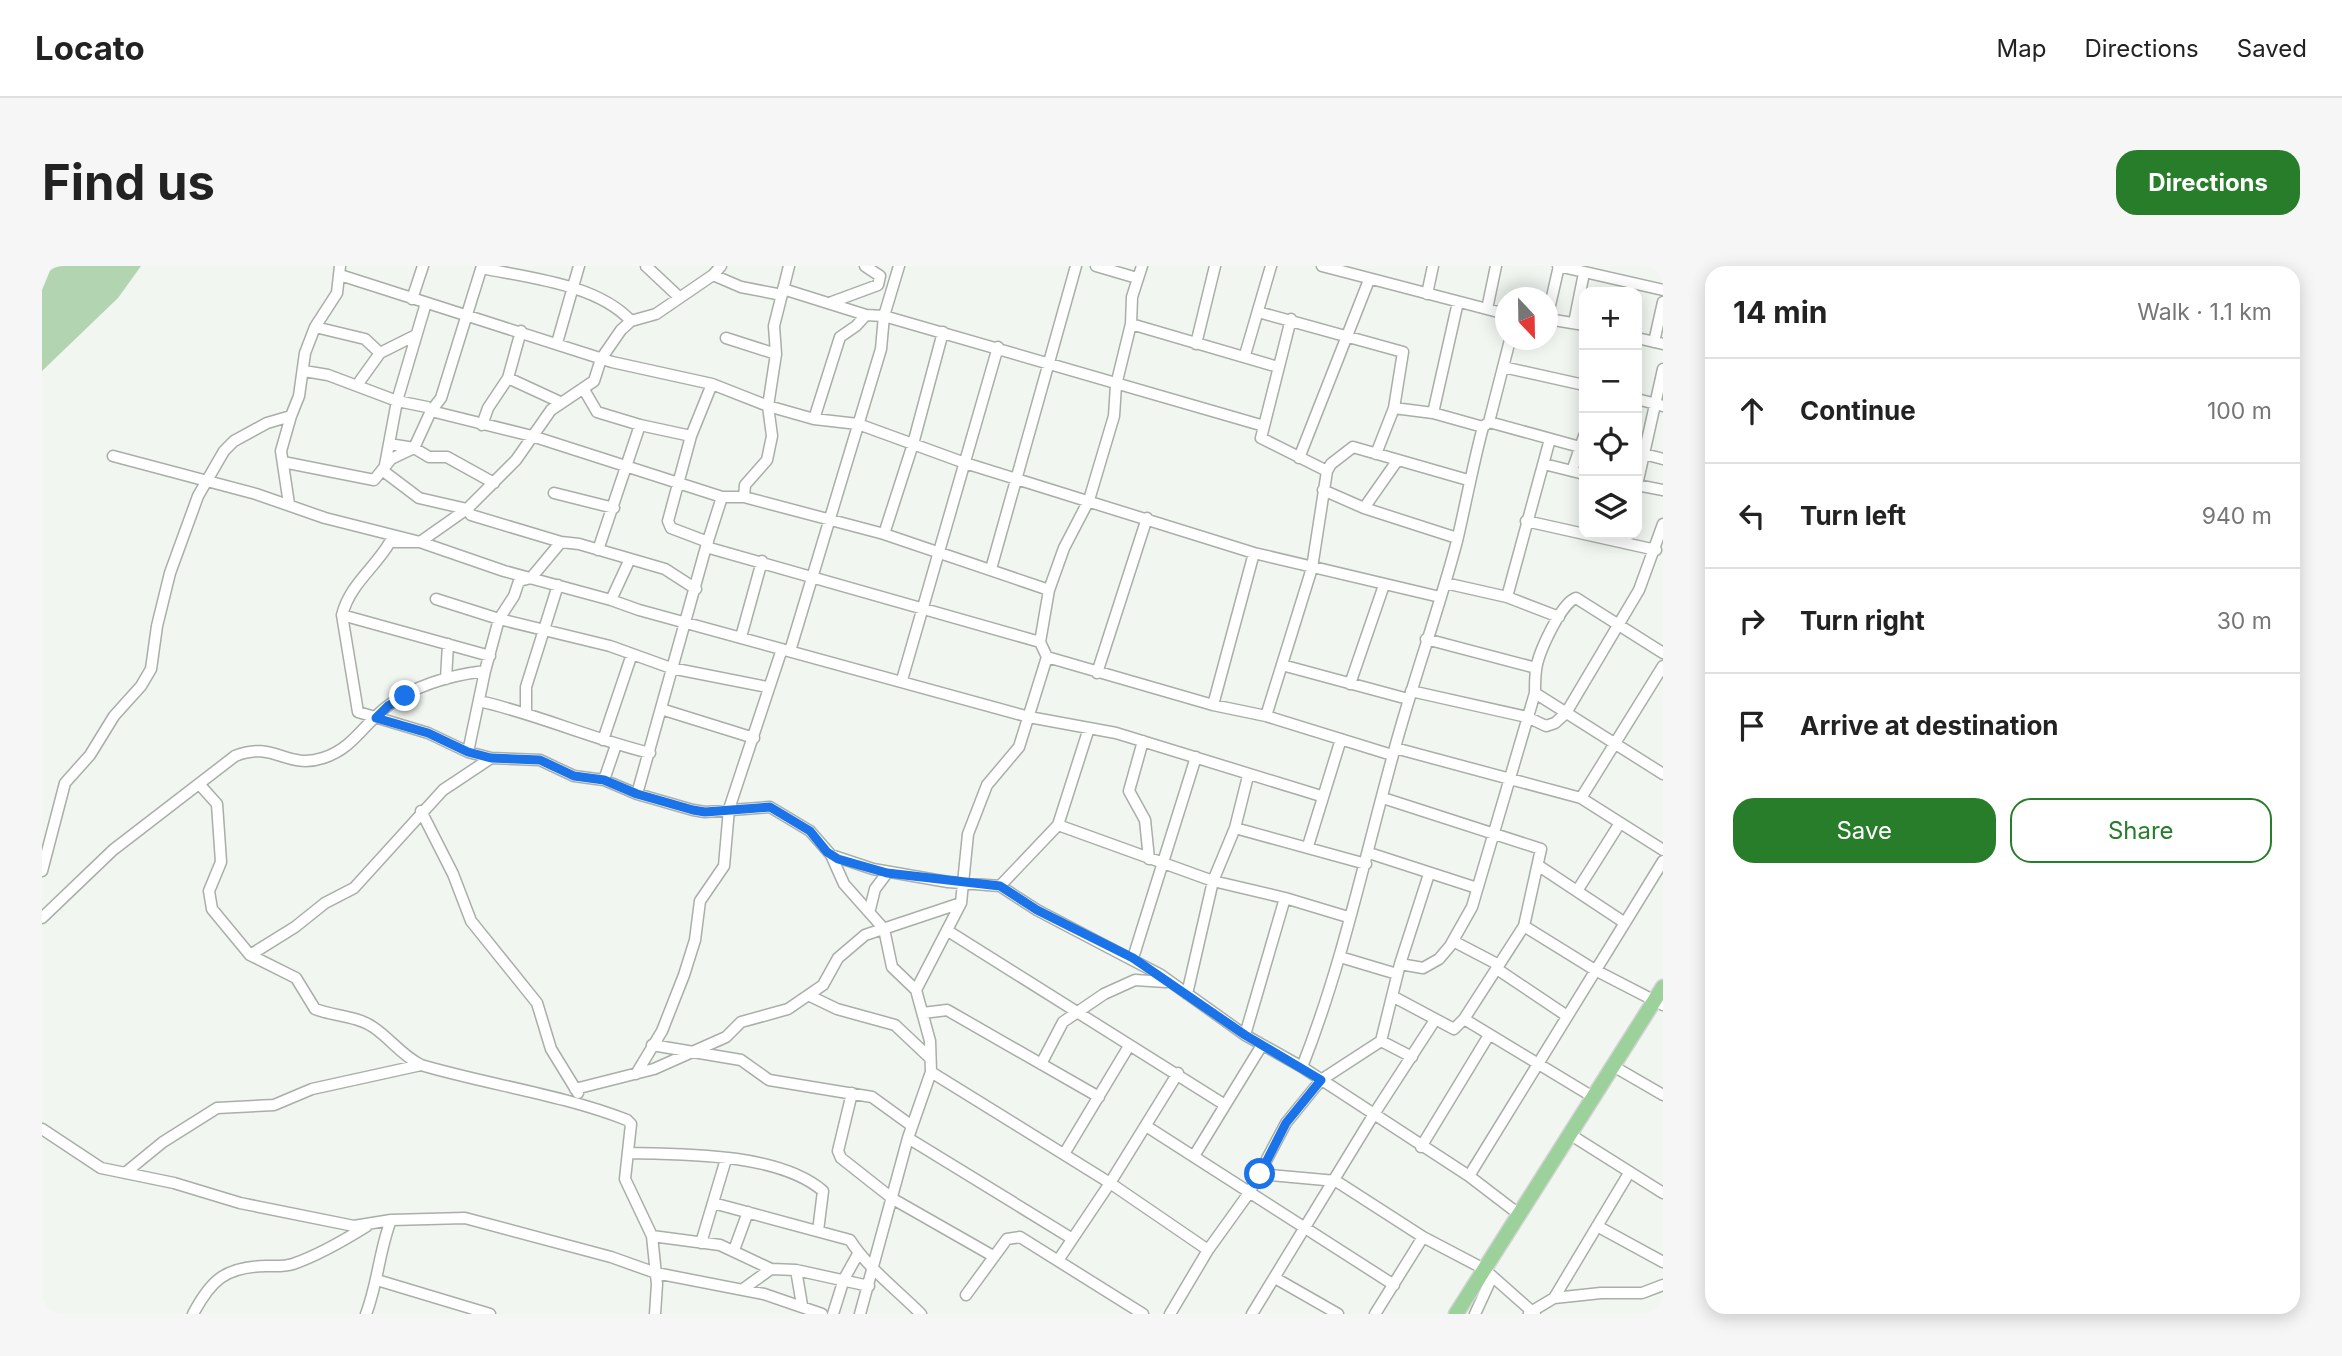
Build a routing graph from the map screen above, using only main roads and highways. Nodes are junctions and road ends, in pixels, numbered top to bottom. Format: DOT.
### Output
graph roads {
  1 [pos="1663,987"];
  2 [pos="1659,1002"];
  3 [pos="1456,1314"];
  1 -- 2 [label="main road"];
  2 -- 3 [label="main road"];
}
